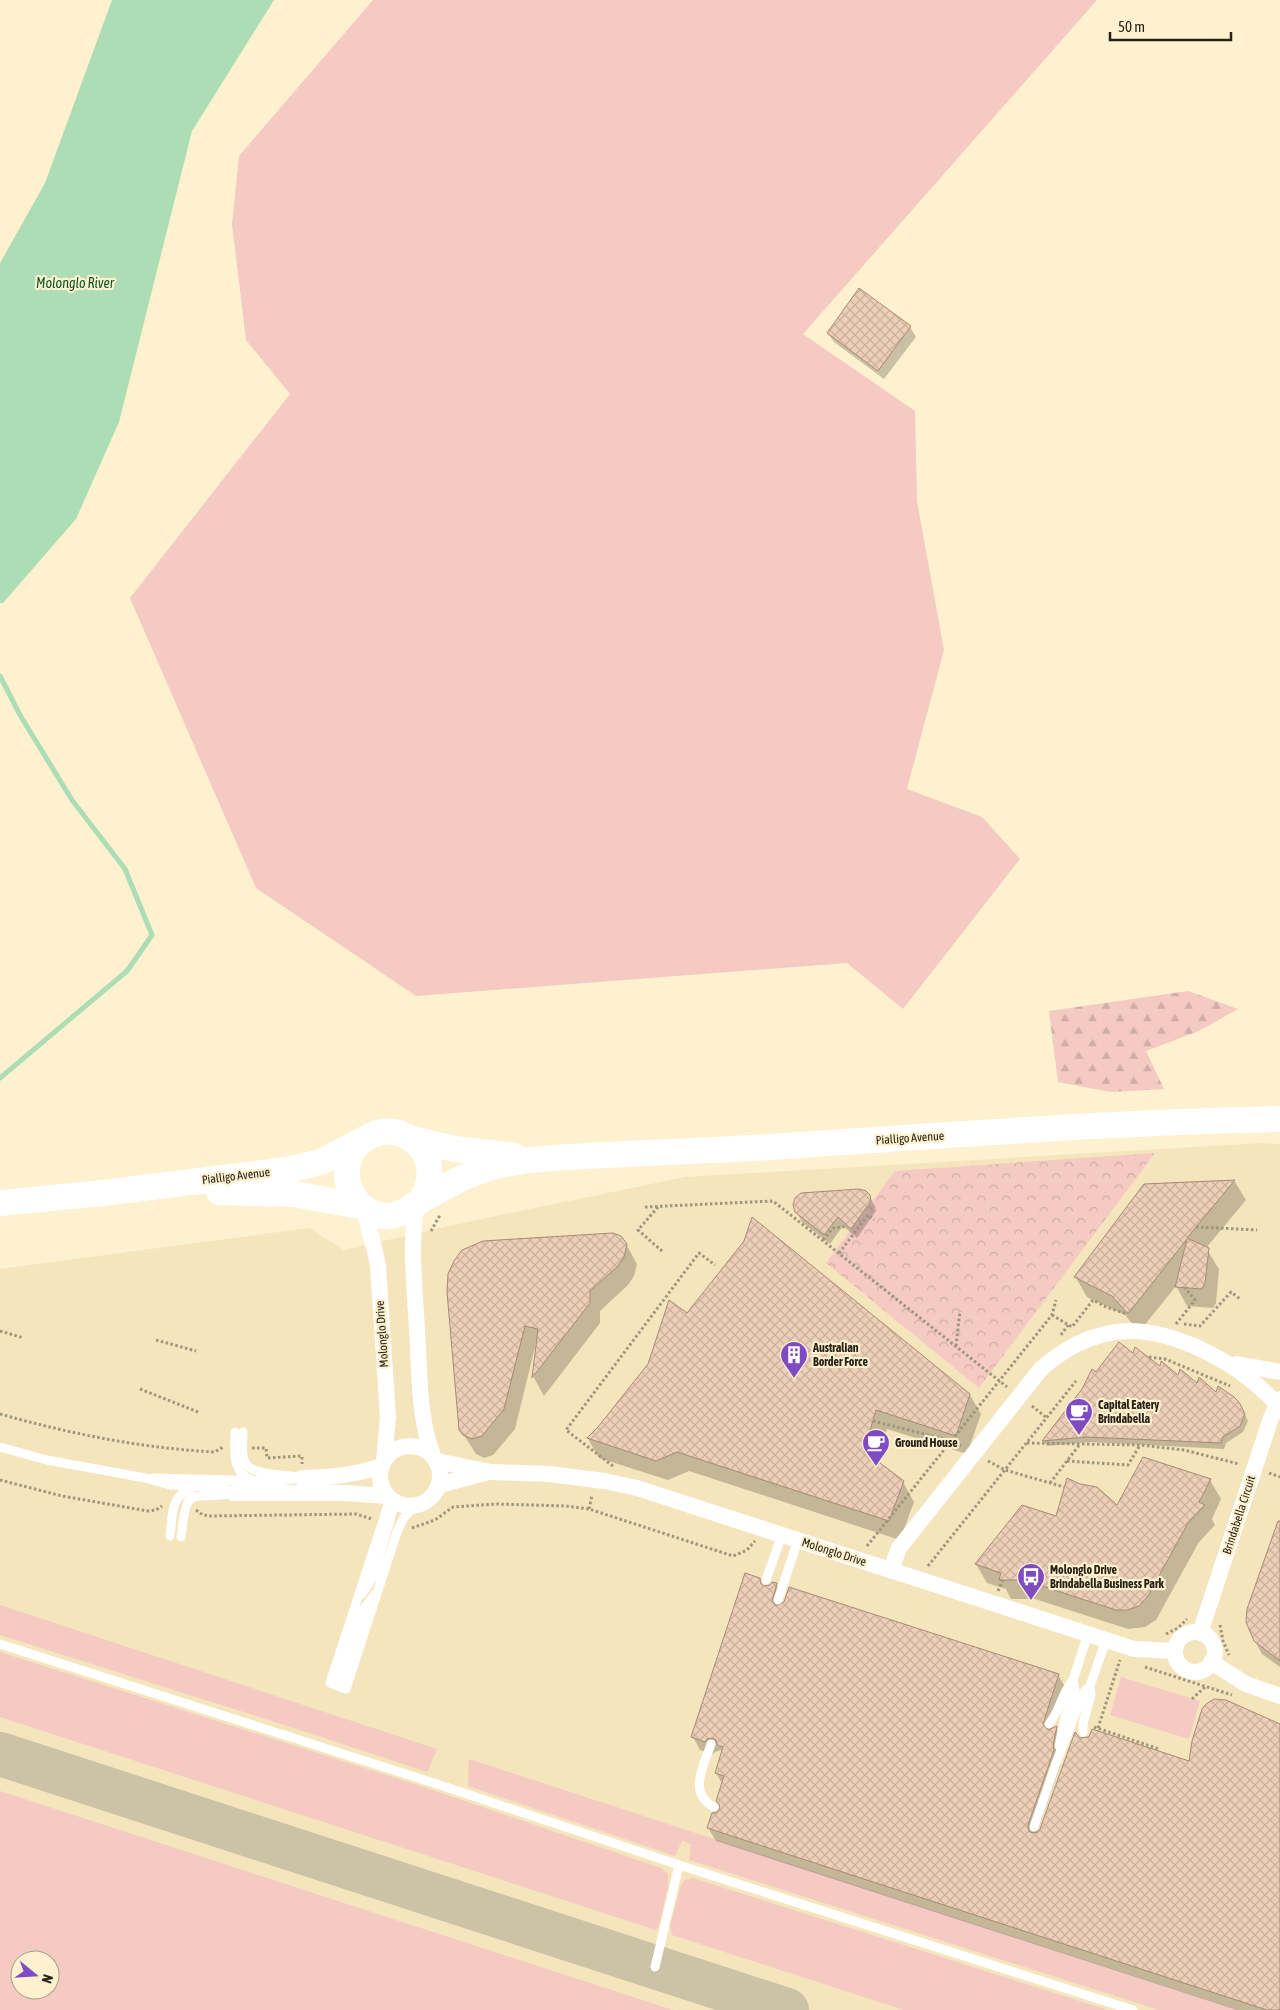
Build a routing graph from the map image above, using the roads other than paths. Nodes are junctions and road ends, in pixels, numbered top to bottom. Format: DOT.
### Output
graph roads {
  1 [pos="1280,1119"];
  2 [pos="412,1139"];
  3 [pos="363,1140"];
  4 [pos="539,1160"];
  5 [pos="103,1193"];
  6 [pos="419,1202"];
  7 [pos="0,1203"];
  8 [pos="362,1207"];
  9 [pos="1225,1360"];
  10 [pos="1280,1372"];
  11 [pos="1279,1402"];
  12 [pos="239,1432"];
  13 [pos="0,1447"];
  14 [pos="239,1448"];
  15 [pos="435,1458"];
  16 [pos="383,1464"];
  17 [pos="490,1472"];
  18 [pos="145,1478"];
  19 [pos="258,1481"];
  20 [pos="439,1485"];
  21 [pos="302,1486"];
  22 [pos="197,1487"];
  23 [pos="234,1493"];
  24 [pos="391,1499"];
  25 [pos="414,1506"];
  26 [pos="782,1535"];
  27 [pos="170,1536"];
  28 [pos="181,1537"];
  29 [pos="798,1540"];
  30 [pos="891,1570"];
  31 [pos="766,1580"];
  32 [pos="778,1600"];
  33 [pos="1200,1633"];
  34 [pos="1088,1634"];
  35 [pos="1106,1640"];
  36 [pos="0,1644"];
  37 [pos="1175,1651"];
  38 [pos="1211,1662"];
  39 [pos="1073,1680"];
  40 [pos="1090,1686"];
  41 [pos="1280,1696"];
  42 [pos="1049,1724"];
  43 [pos="1083,1728"];
  44 [pos="711,1744"];
  45 [pos="1056,1763"];
  46 [pos="714,1807"];
  47 [pos="1034,1827"];
  48 [pos="679,1865"];
  49 [pos="655,1967"];
  50 [pos="1133,2010"];
  1 -- 4 [label="main road, Pialligo Avenue"];
  2 -- 3 [label="main road"];
  2 -- 4 [label="main road, Pialligo Avenue"];
  2 -- 6 [label="main road"];
  3 -- 5 [label="main road, Pialligo Avenue"];
  3 -- 8 [label="main road"];
  4 -- 6 [label="main road, Pialligo Avenue"];
  5 -- 7 [label="main road, Pialligo Avenue"];
  5 -- 8 [label="main road, Pialligo Avenue"];
  6 -- 8 [label="main road"];
  6 -- 15 [label="street"];
  8 -- 16 [label="street, Molonglo Drive"];
  9 -- 10 [label="street"];
  9 -- 11 [label="street"];
  9 -- 30 [label="street"];
  11 -- 33 [label="street, Brindabella Circuit"];
  12 -- 14 [label="lane"];
  13 -- 18 [label="lane"];
  14 -- 19 [label="lane"];
  14 -- 21 [label="lane"];
  15 -- 16 [label="street"];
  15 -- 17 [label="street, Molonglo Drive"];
  15 -- 20 [label="street"];
  16 -- 21 [label="street"];
  16 -- 24 [label="street"];
  17 -- 20 [label="street, Molonglo Drive"];
  17 -- 26 [label="street, Molonglo Drive"];
  18 -- 19 [label="lane"];
  18 -- 22 [label="lane"];
  19 -- 21 [label="lane"];
  20 -- 25 [label="street"];
  21 -- 23 [label="street"];
  21 -- 24 [label="street"];
  22 -- 23 [label="lane"];
  22 -- 27 [label="lane"];
  23 -- 28 [label="lane"];
  24 -- 25 [label="street"];
  24 -- 25 [label="lane"];
  26 -- 29 [label="street, Molonglo Drive"];
  26 -- 31 [label="lane"];
  29 -- 30 [label="street, Molonglo Drive"];
  29 -- 32 [label="lane"];
  30 -- 34 [label="street, Molonglo Drive"];
  33 -- 37 [label="street"];
  33 -- 38 [label="street"];
  34 -- 35 [label="street, Molonglo Drive"];
  34 -- 39 [label="lane"];
  35 -- 37 [label="street, Molonglo Drive"];
  35 -- 40 [label="lane"];
  36 -- 48 [label="lane"];
  37 -- 38 [label="street"];
  38 -- 41 [label="street"];
  39 -- 42 [label="lane"];
  39 -- 45 [label="lane"];
  40 -- 43 [label="lane"];
  40 -- 45 [label="lane"];
  44 -- 46 [label="lane"];
  45 -- 47 [label="lane"];
  48 -- 49 [label="lane"];
  48 -- 50 [label="lane"];
}
